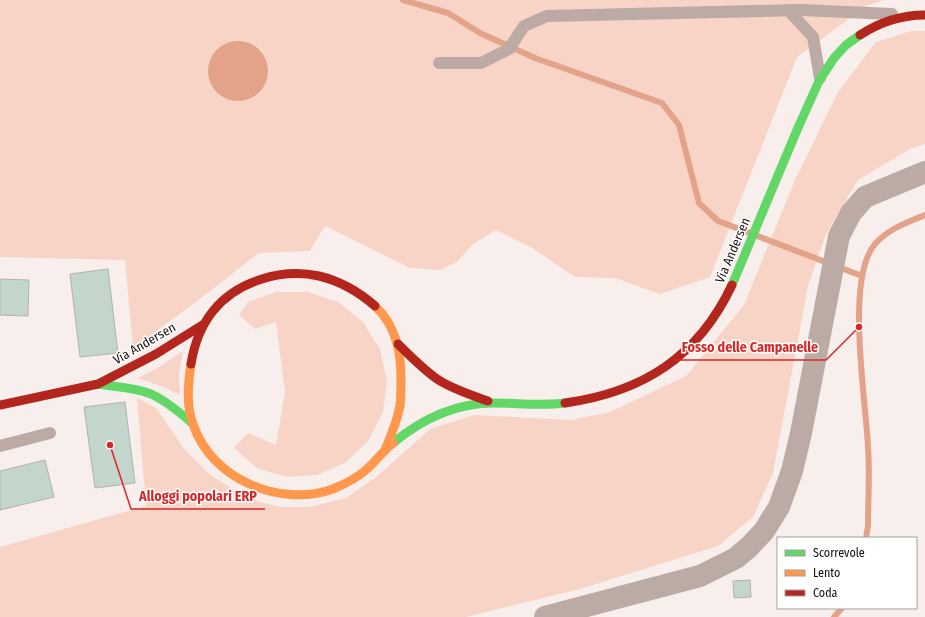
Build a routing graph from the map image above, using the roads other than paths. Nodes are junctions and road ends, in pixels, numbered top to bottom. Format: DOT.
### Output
graph roads {
  1 [pos="788,10"];
  2 [pos="909,15"];
  3 [pos="925,15"];
  4 [pos="439,63"];
  5 [pos="820,79"];
  6 [pos="925,172"];
  7 [pos="204,324"];
  8 [pos="398,344"];
  9 [pos="98,384"];
  10 [pos="491,402"];
  11 [pos="0,405"];
  12 [pos="192,423"];
  13 [pos="50,434"];
  14 [pos="0,446"];
  15 [pos="385,450"];
  16 [pos="545,617"];
  1 -- 2 [label="lane"];
  1 -- 4 [label="lane"];
  1 -- 5 [label="lane"];
  2 -- 3 [label="street, Via Andersen"];
  2 -- 5 [label="street, Via Andersen"];
  5 -- 10 [label="street, Via Andersen"];
  6 -- 16 [label="street"];
  7 -- 8 [label="street, Via Andersen"];
  7 -- 9 [label="street, Via Andersen"];
  7 -- 12 [label="street, Via Andersen"];
  8 -- 10 [label="street, Via Andersen"];
  8 -- 15 [label="street, Via Andersen"];
  9 -- 11 [label="street, Via Andersen"];
  9 -- 12 [label="street, Via Andersen"];
  10 -- 15 [label="street, Via Andersen"];
  12 -- 15 [label="street, Via Andersen"];
  13 -- 14 [label="lane"];
}
